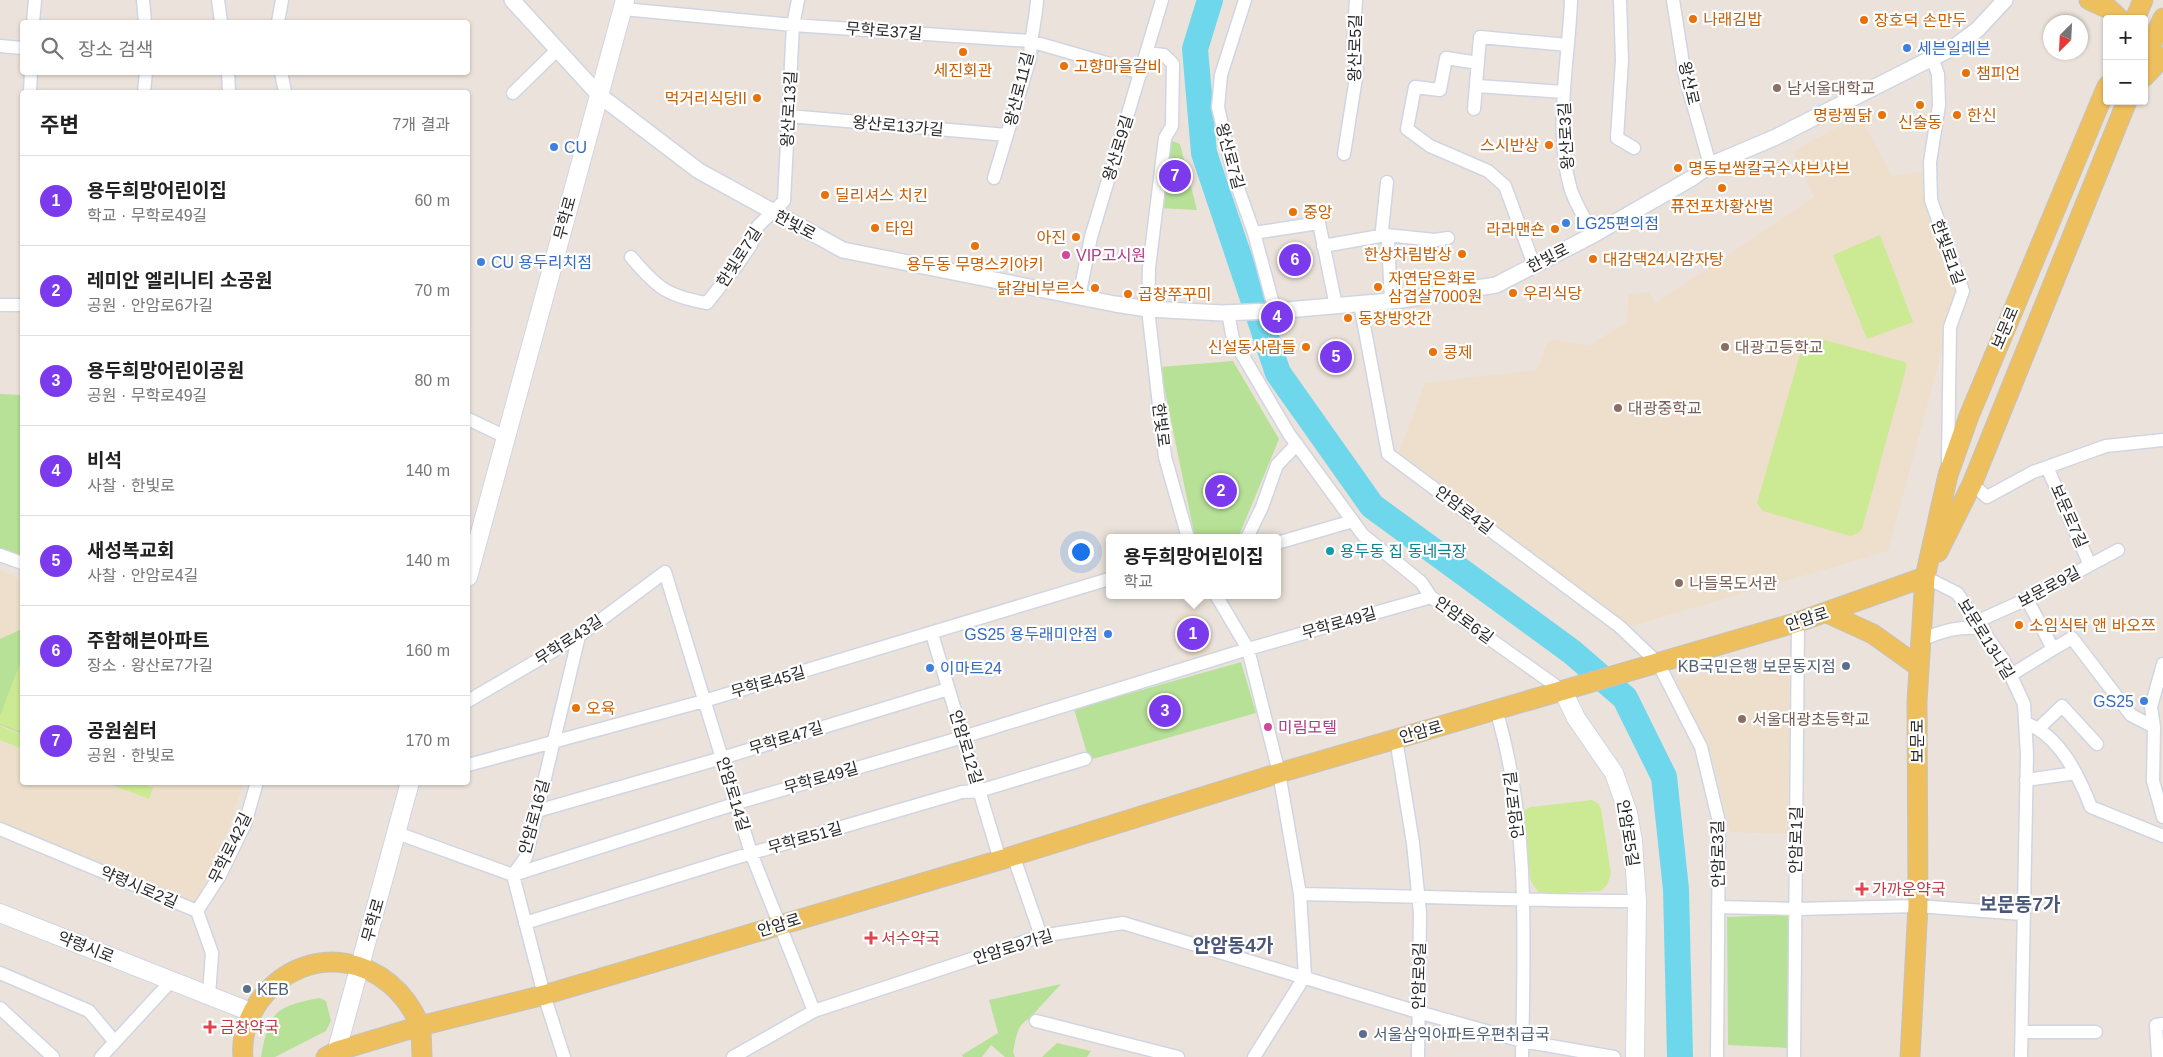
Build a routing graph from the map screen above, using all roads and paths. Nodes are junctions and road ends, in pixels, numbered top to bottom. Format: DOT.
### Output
graph roads {
  1 [pos="35,0"];
  2 [pos="143,0"];
  3 [pos="218,0"];
  4 [pos="282,0"];
  5 [pos="512,0"];
  6 [pos="798,0"];
  7 [pos="1037,0"];
  8 [pos="1162,0"];
  9 [pos="1245,0"];
  10 [pos="1356,0"];
  11 [pos="1571,0"];
  12 [pos="1620,0"];
  13 [pos="1672,0"];
  14 [pos="2005,0"];
  15 [pos="2089,0"];
  16 [pos="624,5"];
  17 [pos="2116,15"];
  18 [pos="2163,18"];
  19 [pos="33,20"];
  20 [pos="145,20"];
  21 [pos="221,20"];
  22 [pos="278,20"];
  23 [pos="793,25"];
  24 [pos="1030,41"];
  25 [pos="1568,45"];
  26 [pos="0,46"];
  27 [pos="20,48"];
  28 [pos="558,49"];
  29 [pos="1147,53"];
  30 [pos="2150,55"];
  31 [pos="1932,58"];
  32 [pos="1478,64"];
  33 [pos="1140,73"];
  34 [pos="31,75"];
  35 [pos="146,75"];
  36 [pos="228,75"];
  37 [pos="281,75"];
  38 [pos="1477,86"];
  39 [pos="30,90"];
  40 [pos="144,90"];
  41 [pos="229,90"];
  42 [pos="284,90"];
  43 [pos="1564,92"];
  44 [pos="513,93"];
  45 [pos="599,94"];
  46 [pos="2103,95"];
  47 [pos="2125,105"];
  48 [pos="1474,109"];
  49 [pos="789,116"];
  50 [pos="1007,135"];
  51 [pos="1634,148"];
  52 [pos="1344,154"];
  53 [pos="1710,166"];
  54 [pos="994,178"];
  55 [pos="1387,182"];
  56 [pos="773,214"];
  57 [pos="1254,233"];
  58 [pos="1386,235"];
  59 [pos="1593,235"];
  60 [pos="1448,238"];
  61 [pos="1324,246"];
  62 [pos="631,257"];
  63 [pos="1534,265"];
  64 [pos="1079,297"];
  65 [pos="1391,300"];
  66 [pos="1360,304"];
  67 [pos="0,305"];
  68 [pos="20,305"];
  69 [pos="1336,306"];
  70 [pos="1148,309"];
  71 [pos="1275,312"];
  72 [pos="1228,313"];
  73 [pos="470,420"];
  74 [pos="506,437"];
  75 [pos="2163,440"];
  76 [pos="1297,444"];
  77 [pos="2047,466"];
  78 [pos="1948,475"];
  79 [pos="1972,484"];
  80 [pos="1353,521"];
  81 [pos="1187,534"];
  82 [pos="1249,534"];
  83 [pos="1281,542"];
  84 [pos="2118,550"];
  85 [pos="0,555"];
  86 [pos="20,562"];
  87 [pos="2090,565"];
  88 [pos="470,570"];
  89 [pos="665,572"];
  90 [pos="1925,577"];
  91 [pos="1106,580"];
  92 [pos="1431,597"];
  93 [pos="1218,599"];
  94 [pos="2027,599"];
  95 [pos="1827,613"];
  96 [pos="1798,622"];
  97 [pos="1981,625"];
  98 [pos="932,634"];
  99 [pos="579,636"];
  100 [pos="1920,640"];
  101 [pos="1248,649"];
  102 [pos="2053,649"];
  103 [pos="1658,663"];
  104 [pos="2163,664"];
  105 [pos="1919,667"];
  106 [pos="2011,675"];
  107 [pos="948,689"];
  108 [pos="1563,690"];
  109 [pos="470,700"];
  110 [pos="704,701"];
  111 [pos="1496,710"];
  112 [pos="2025,724"];
  113 [pos="2154,727"];
  114 [pos="2038,728"];
  115 [pos="963,737"];
  116 [pos="1396,739"];
  117 [pos="554,741"];
  118 [pos="2096,744"];
  119 [pos="722,758"];
  120 [pos="1085,759"];
  121 [pos="470,764"];
  122 [pos="1279,773"];
  123 [pos="2076,773"];
  124 [pos="2026,780"];
  125 [pos="257,785"];
  126 [pos="409,785"];
  127 [pos="979,791"];
  128 [pos="2159,792"];
  129 [pos="736,804"];
  130 [pos="537,811"];
  131 [pos="2163,817"];
  132 [pos="0,829"];
  133 [pos="397,833"];
  134 [pos="2163,836"];
  135 [pos="751,853"];
  136 [pos="1006,858"];
  137 [pos="513,875"];
  138 [pos="1300,894"];
  139 [pos="1418,896"];
  140 [pos="1524,901"];
  141 [pos="1636,901"];
  142 [pos="1918,906"];
  143 [pos="1718,907"];
  144 [pos="1796,909"];
  145 [pos="196,911"];
  146 [pos="0,913"];
  147 [pos="2023,914"];
  148 [pos="526,923"];
  149 [pos="780,925"];
  150 [pos="1041,936"];
  151 [pos="360,966"];
  152 [pos="0,973"];
  153 [pos="1305,976"];
  154 [pos="172,980"];
  155 [pos="209,995"];
  156 [pos="544,995"];
  157 [pos="0,1008"];
  158 [pos="814,1011"];
  159 [pos="252,1012"];
  160 [pos="1418,1012"];
  161 [pos="1036,1022"];
  162 [pos="2160,1025"];
  163 [pos="420,1028"];
  164 [pos="2022,1032"];
  165 [pos="2096,1032"];
  166 [pos="114,1041"];
  167 [pos="1522,1041"];
  168 [pos="334,1056"];
  169 [pos="53,1057"];
  170 [pos="101,1057"];
  171 [pos="243,1057"];
  172 [pos="422,1057"];
  173 [pos="564,1057"];
  174 [pos="733,1057"];
  175 [pos="1178,1057"];
  176 [pos="1254,1057"];
  177 [pos="1418,1057"];
  178 [pos="1522,1057"];
  179 [pos="1614,1057"];
  180 [pos="1635,1057"];
  181 [pos="1717,1057"];
  182 [pos="1794,1057"];
  183 [pos="1910,1057"];
  184 [pos="2021,1057"];
  185 [pos="2158,1057"];
  1 -- 19 [label="street"];
  2 -- 20 [label="street"];
  3 -- 21 [label="street"];
  4 -- 22 [label="street"];
  5 -- 28 [label="street, 한빛로"];
  6 -- 23 [label="street, 왕산로13길"];
  7 -- 24 [label="street, 왕산로11길"];
  8 -- 29 [label="street, 왕산로9길"];
  9 -- 57 [label="street, 왕산로7길"];
  10 -- 52 [label="street, 왕산로5길"];
  11 -- 25 [label="street, 왕산로3길"];
  12 -- 51 [label="street"];
  13 -- 53 [label="street, 왕산로"];
  14 -- 31 [label="street, 한빛로"];
  15 -- 17 [label="main road"];
  16 -- 23 [label="street, 무학로37길"];
  16 -- 45 [label="main road, 무학로"];
  18 -- 30 [label="main road"];
  23 -- 24 [label="street, 무학로37길"];
  23 -- 49 [label="street, 왕산로13길"];
  24 -- 33 [label="street, 무학로37길"];
  24 -- 50 [label="street, 왕산로11길"];
  25 -- 32 [label="street"];
  25 -- 43 [label="street, 왕산로3길"];
  26 -- 27 [label="street"];
  28 -- 44 [label="street"];
  28 -- 45 [label="street, 한빛로"];
  29 -- 33 [label="street, 왕산로9길"];
  29 -- 70 [label="street, 한빛로"];
  31 -- 53 [label="street, 한빛로"];
  31 -- 78 [label="street, 한빛로1길"];
  32 -- 38 [label="street"];
  32 -- 63 [label="street"];
  33 -- 64 [label="street, 왕산로9길"];
  34 -- 39 [label="street"];
  35 -- 40 [label="street"];
  36 -- 41 [label="street"];
  37 -- 42 [label="street"];
  38 -- 43 [label="street, 왕산로3길"];
  38 -- 48 [label="street"];
  43 -- 59 [label="street, 왕산로3길"];
  45 -- 56 [label="street, 한빛로"];
  45 -- 74 [label="main road, 무학로"];
  46 -- 78 [label="main road, 보문로"];
  47 -- 79 [label="main road, 보문로"];
  49 -- 50 [label="street, 왕산로13가길"];
  49 -- 56 [label="street, 왕산로13길"];
  50 -- 54 [label="street, 왕산로11길"];
  53 -- 59 [label="street, 한빛로"];
  55 -- 58 [label="street"];
  56 -- 62 [label="street, 한빛로7길"];
  56 -- 64 [label="street, 한빛로"];
  57 -- 61 [label="street"];
  57 -- 71 [label="street, 왕산로7길"];
  58 -- 60 [label="street"];
  58 -- 61 [label="street"];
  58 -- 65 [label="street"];
  59 -- 63 [label="street, 한빛로"];
  61 -- 69 [label="street"];
  63 -- 65 [label="street, 한빛로"];
  64 -- 70 [label="street, 한빛로"];
  65 -- 66 [label="street, 한빛로"];
  66 -- 69 [label="street, 한빛로"];
  66 -- 103 [label="street, 안암로4길"];
  67 -- 68 [label="street"];
  69 -- 71 [label="street, 한빛로"];
  70 -- 72 [label="street, 한빛로"];
  70 -- 81 [label="street, 한빛로"];
  71 -- 72 [label="street, 한빛로"];
  72 -- 76 [label="street, 안암로6길"];
  73 -- 74 [label="street"];
  74 -- 88 [label="main road, 무학로"];
  75 -- 77 [label="street, 보문로7길"];
  76 -- 80 [label="street, 안암로6길"];
  76 -- 82 [label="street"];
  77 -- 79 [label="street, 보문로7길"];
  77 -- 87 [label="street, 보문로7길"];
  78 -- 90 [label="main road, 보문로"];
  79 -- 90 [label="main road, 보문로"];
  80 -- 83 [label="street"];
  80 -- 92 [label="street, 안암로6길"];
  84 -- 87 [label="street, 보문로9길"];
  85 -- 86 [label="street"];
  87 -- 94 [label="street, 보문로9길"];
  89 -- 99 [label="street, 무학로43길"];
  89 -- 110 [label="street, 안암로14길"];
  90 -- 95 [label="main road, 안암로"];
  90 -- 97 [label="street, 보문로13나길"];
  90 -- 100 [label="main road, 보문로"];
  91 -- 98 [label="street, 무학로45길"];
  92 -- 101 [label="street, 무학로49길"];
  92 -- 108 [label="street, 안암로6길"];
  93 -- 101 [label="street"];
  94 -- 97 [label="street, 보문로9길"];
  94 -- 102 [label="street"];
  95 -- 96 [label="main road, 안암로"];
  95 -- 105 [label="main road"];
  96 -- 103 [label="main road, 안암로"];
  96 -- 144 [label="street, 안암로1길"];
  97 -- 100 [label="street"];
  97 -- 106 [label="street, 보문로13나길"];
  98 -- 107 [label="street, 안암로12길"];
  98 -- 110 [label="street, 무학로45길"];
  99 -- 109 [label="street, 무학로43길"];
  99 -- 117 [label="street, 안암로16길"];
  100 -- 105 [label="main road, 보문로"];
  101 -- 115 [label="street, 무학로49길"];
  101 -- 122 [label="street"];
  102 -- 106 [label="street"];
  102 -- 113 [label="street"];
  103 -- 108 [label="main road, 안암로"];
  103 -- 143 [label="street, 안암로3길"];
  104 -- 113 [label="street"];
  105 -- 142 [label="main road, 보문로"];
  106 -- 112 [label="street, 보문로13나길"];
  107 -- 115 [label="street, 안암로12길"];
  107 -- 119 [label="street, 무학로47길"];
  108 -- 111 [label="main road, 안암로"];
  108 -- 141 [label="main road, 안암로5길"];
  110 -- 117 [label="street, 무학로45길"];
  110 -- 119 [label="street, 안암로14길"];
  111 -- 116 [label="main road, 안암로"];
  111 -- 140 [label="street, 안암로7길"];
  112 -- 114 [label="street"];
  112 -- 124 [label="street, 보문로13나길"];
  113 -- 128 [label="street"];
  114 -- 118 [label="street"];
  114 -- 123 [label="street"];
  115 -- 127 [label="street, 안암로12길"];
  115 -- 129 [label="street, 무학로49길"];
  116 -- 122 [label="main road, 안암로"];
  116 -- 139 [label="street, 안암로9길"];
  117 -- 121 [label="street, 무학로45길"];
  117 -- 130 [label="street, 안암로16길"];
  119 -- 129 [label="street, 안암로14길"];
  119 -- 130 [label="street, 무학로47길"];
  120 -- 127 [label="street, 무학로51길"];
  122 -- 136 [label="main road, 안암로"];
  122 -- 138 [label="street"];
  123 -- 124 [label="street"];
  123 -- 134 [label="street"];
  124 -- 147 [label="street, 보문로13나길"];
  125 -- 145 [label="street, 무학로42길"];
  126 -- 133 [label="main road, 무학로"];
  127 -- 135 [label="street, 무학로51길"];
  127 -- 136 [label="street, 안암로12길"];
  128 -- 131 [label="street"];
  129 -- 135 [label="street, 안암로14길"];
  129 -- 137 [label="street, 무학로49길"];
  130 -- 137 [label="street, 안암로16길"];
  132 -- 145 [label="street, 약령시로2길"];
  133 -- 137 [label="street"];
  133 -- 151 [label="main road, 무학로"];
  135 -- 148 [label="street, 무학로51길"];
  135 -- 149 [label="street, 안암로14길"];
  136 -- 149 [label="main road, 안암로"];
  136 -- 150 [label="street"];
  137 -- 148 [label="street, 안암로16길"];
  138 -- 139 [label="street"];
  138 -- 153 [label="street"];
  139 -- 140 [label="street"];
  139 -- 160 [label="street, 안암로9길"];
  140 -- 141 [label="street"];
  140 -- 167 [label="street, 안암로7길"];
  141 -- 180 [label="main road, 안암로5길"];
  142 -- 144 [label="street"];
  142 -- 147 [label="street"];
  142 -- 183 [label="main road, 보문로"];
  143 -- 144 [label="street"];
  143 -- 181 [label="street, 안암로3길"];
  144 -- 182 [label="street, 안암로1길"];
  145 -- 155 [label="street, 약령시로2길"];
  146 -- 154 [label="main road, 약령시로"];
  147 -- 164 [label="street, 보문로13나길"];
  148 -- 156 [label="street, 안암로16길"];
  149 -- 156 [label="main road, 안암로"];
  149 -- 158 [label="street, 안암로14길"];
  150 -- 153 [label="street, 안암로9가길"];
  150 -- 158 [label="street, 안암로9가길"];
  151 -- 159 [label="main road"];
  151 -- 163 [label="main road"];
  151 -- 168 [label="main road, 무학로"];
  152 -- 166 [label="street"];
  153 -- 160 [label="street, 안암로9가길"];
  153 -- 176 [label="street"];
  154 -- 155 [label="main road, 약령시로"];
  154 -- 166 [label="street"];
  155 -- 159 [label="main road, 약령시로"];
  156 -- 163 [label="main road, 안암로"];
  156 -- 173 [label="street"];
  157 -- 169 [label="street"];
  158 -- 174 [label="street, 안암로9가길"];
  159 -- 171 [label="main road"];
  160 -- 167 [label="street, 안암로9가길"];
  160 -- 177 [label="street, 안암로9길"];
  161 -- 175 [label="street"];
  162 -- 185 [label="street"];
  163 -- 168 [label="main road, 안암로"];
  163 -- 172 [label="main road"];
  164 -- 165 [label="street"];
  164 -- 184 [label="street, 보문로13나길"];
  166 -- 170 [label="street"];
  167 -- 178 [label="street, 안암로7길"];
  167 -- 179 [label="street, 안암로9가길"];
}
